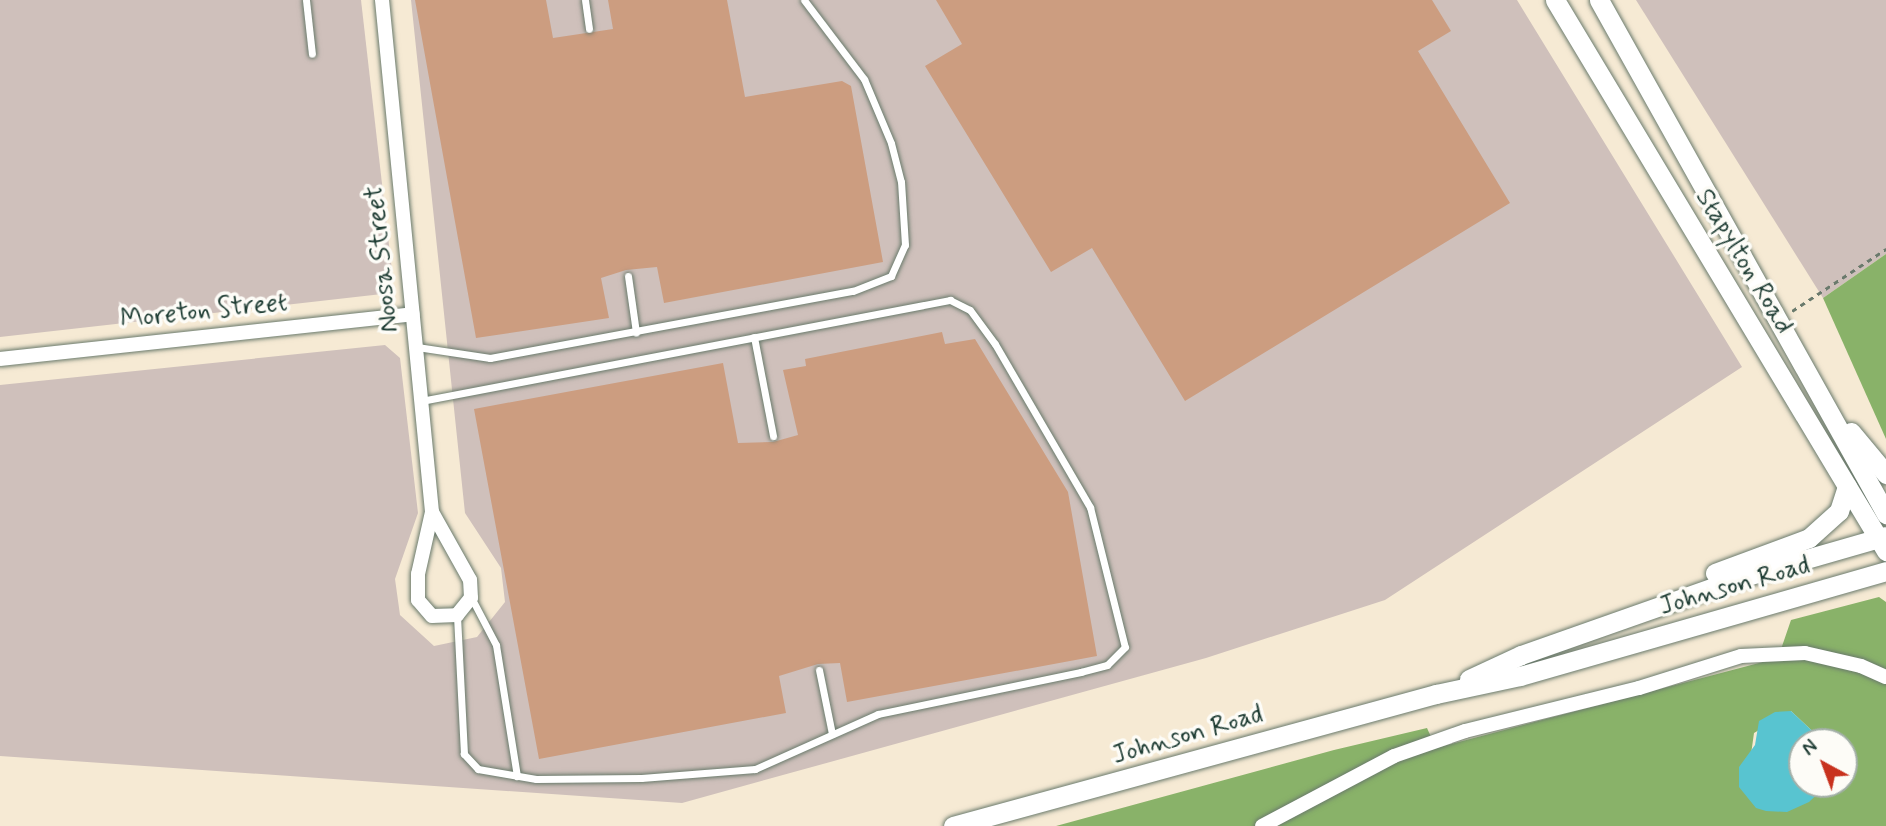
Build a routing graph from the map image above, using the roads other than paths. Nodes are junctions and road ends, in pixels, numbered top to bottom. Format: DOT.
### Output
graph roads {
  1 [pos="306,0"];
  2 [pos="382,0"];
  3 [pos="584,0"];
  4 [pos="804,0"];
  5 [pos="1555,0"];
  6 [pos="1599,0"];
  7 [pos="589,29"];
  8 [pos="312,54"];
  9 [pos="628,276"];
  10 [pos="413,314"];
  11 [pos="636,332"];
  12 [pos="754,337"];
  13 [pos="416,347"];
  14 [pos="0,359"];
  15 [pos="421,401"];
  16 [pos="1830,407"];
  17 [pos="774,436"];
  18 [pos="1886,474"];
  19 [pos="1847,486"];
  20 [pos="432,512"];
  21 [pos="1886,514"];
  22 [pos="1883,542"];
  23 [pos="1886,571"];
  24 [pos="471,598"];
  25 [pos="457,615"];
  26 [pos="1618,621"];
  27 [pos="819,670"];
  28 [pos="1886,677"];
  29 [pos="1437,694"];
  30 [pos="832,734"];
  31 [pos="517,776"];
  32 [pos="953,826"];
  33 [pos="1262,826"];
  1 -- 8 [label="lane"];
  2 -- 10 [label="street, Noosa Street"];
  3 -- 7 [label="lane"];
  4 -- 11 [label="lane"];
  5 -- 19 [label="main road, Stapylton Road"];
  6 -- 16 [label="main road, Stapylton Road"];
  9 -- 11 [label="lane"];
  10 -- 13 [label="street, Noosa Street"];
  10 -- 14 [label="street, Moreton Street"];
  11 -- 13 [label="lane"];
  12 -- 15 [label="lane"];
  12 -- 17 [label="lane"];
  12 -- 30 [label="lane"];
  13 -- 15 [label="street, Noosa Street"];
  15 -- 20 [label="street, Noosa Street"];
  16 -- 18 [label="main road, Stapylton Road"];
  16 -- 21 [label="main road, Stapylton Road"];
  19 -- 22 [label="main road, Stapylton Road"];
  19 -- 26 [label="main road, Johnson Road"];
  20 -- 24 [label="street, Noosa Street"];
  20 -- 25 [label="street, Noosa Street"];
  22 -- 26 [label="main road, Johnson Road"];
  23 -- 29 [label="main road, Johnson Road"];
  24 -- 25 [label="street"];
  24 -- 31 [label="lane"];
  25 -- 31 [label="lane"];
  26 -- 29 [label="main road, Johnson Road"];
  27 -- 30 [label="lane"];
  28 -- 33 [label="street"];
  29 -- 32 [label="main road, Johnson Road"];
  30 -- 31 [label="lane"];
}
